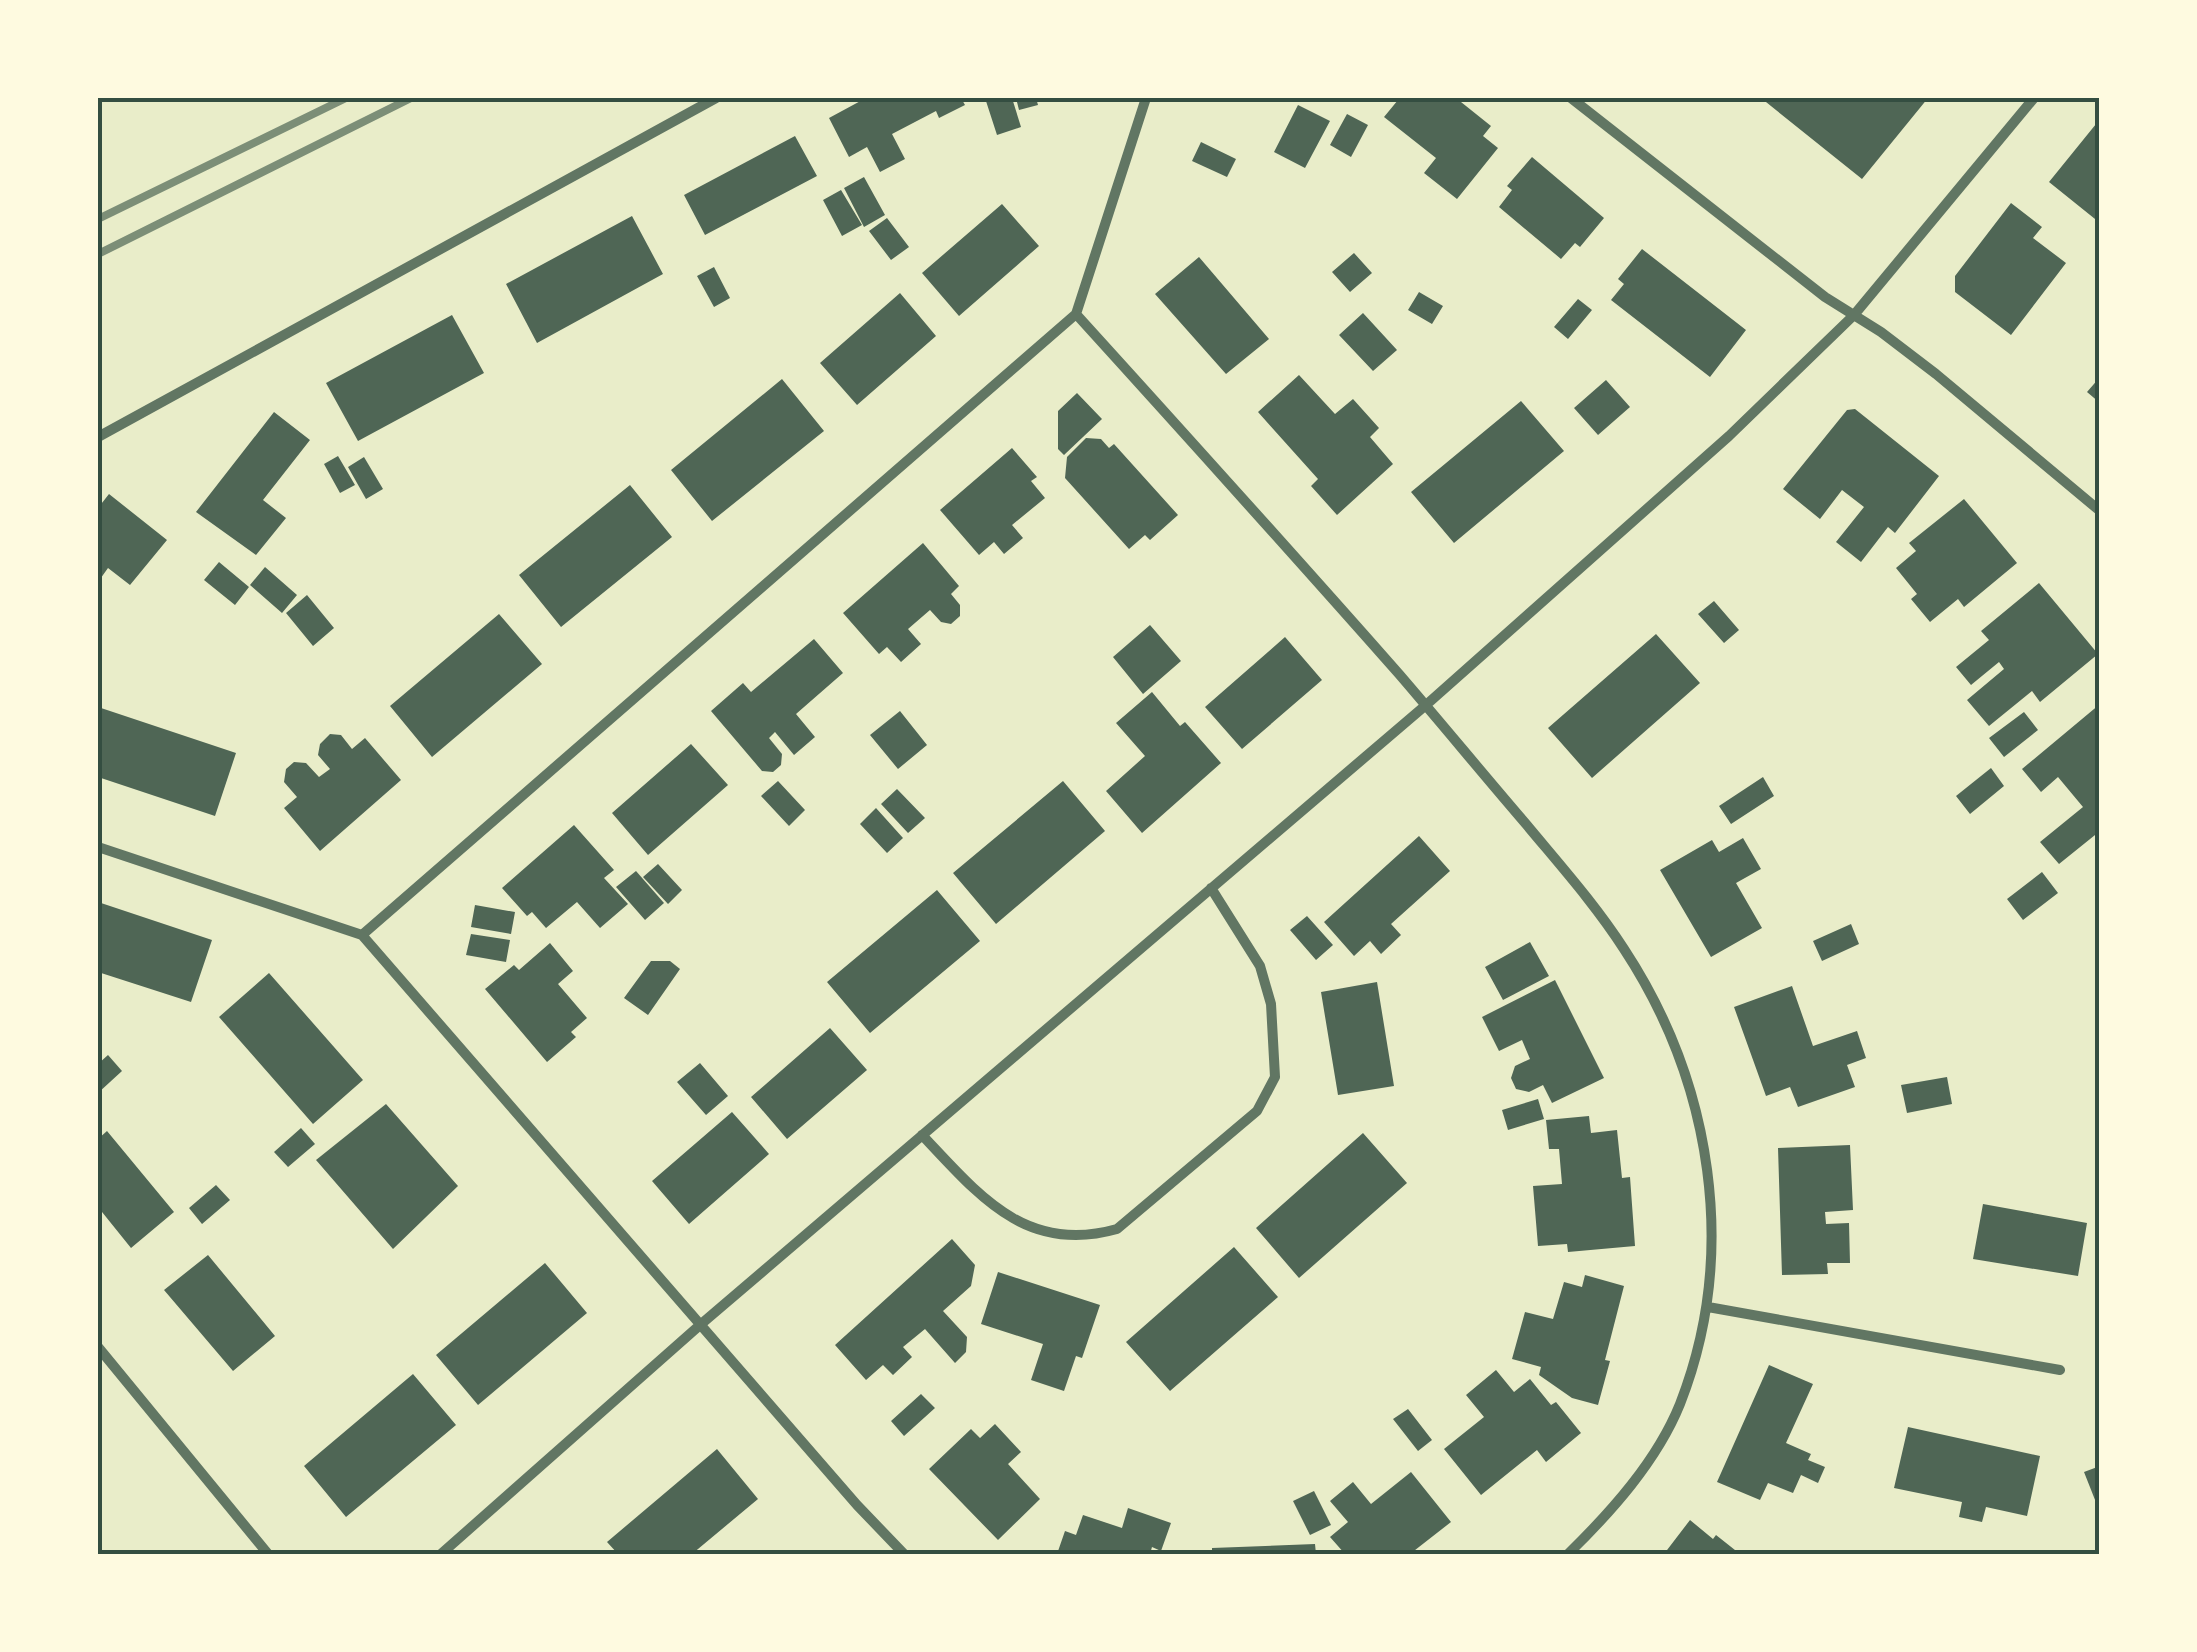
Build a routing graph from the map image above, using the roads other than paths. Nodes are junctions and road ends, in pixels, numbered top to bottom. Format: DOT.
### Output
graph roads {
  1 [pos="716,98"];
  2 [pos="1146,98"];
  3 [pos="1571,98"];
  4 [pos="2034,98"];
  5 [pos="1076,314"];
  6 [pos="1854,316"];
  7 [pos="98,438"];
  8 [pos="2100,511"];
  9 [pos="1426,705"];
  10 [pos="98,847"];
  11 [pos="1211,888"];
  12 [pos="362,935"];
  13 [pos="922,1135"];
  14 [pos="1708,1307"];
  15 [pos="700,1325"];
  16 [pos="98,1347"];
  17 [pos="2060,1370"];
  18 [pos="268,1554"];
  19 [pos="441,1554"];
  20 [pos="904,1554"];
  21 [pos="1568,1554"];
  1 -- 7 [label="street"];
  2 -- 5 [label="street"];
  3 -- 6 [label="street"];
  4 -- 6 [label="street"];
  5 -- 9 [label="street"];
  5 -- 12 [label="street"];
  6 -- 8 [label="street"];
  6 -- 9 [label="street"];
  9 -- 11 [label="street"];
  9 -- 14 [label="street"];
  10 -- 12 [label="street"];
  11 -- 13 [label="street"];
  11 -- 13 [label="street"];
  12 -- 15 [label="street"];
  13 -- 15 [label="street"];
  14 -- 17 [label="street"];
  14 -- 21 [label="street"];
  15 -- 19 [label="street"];
  15 -- 20 [label="street"];
  16 -- 18 [label="street"];
}
